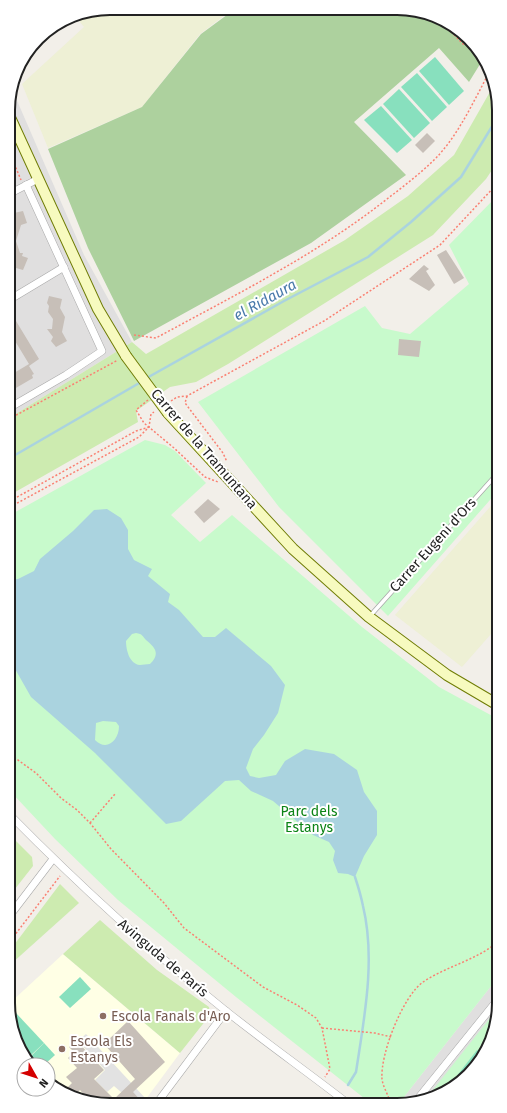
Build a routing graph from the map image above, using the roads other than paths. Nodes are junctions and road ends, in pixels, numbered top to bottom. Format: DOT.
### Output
graph roads {
  1 [pos="15,128"];
  2 [pos="38,179"];
  3 [pos="24,186"];
  4 [pos="15,191"];
  5 [pos="64,267"];
  6 [pos="15,296"];
  7 [pos="15,405"];
  8 [pos="492,480"];
  9 [pos="369,617"];
  10 [pos="492,701"];
  11 [pos="15,820"];
  12 [pos="53,859"];
  13 [pos="15,909"];
  14 [pos="492,1007"];
  15 [pos="226,1011"];
  16 [pos="422,1095"];
  17 [pos="161,1098"];
  18 [pos="341,1098"];
  1 -- 2 [label="main road, Carrer de la Tramuntana"];
  2 -- 3 [label="street"];
  2 -- 9 [label="main road, Carrer de la Tramuntana, bridge"];
  3 -- 4 [label="street"];
  3 -- 5 [label="street"];
  5 -- 6 [label="street"];
  5 -- 7 [label="street"];
  8 -- 9 [label="lane, Carrer Eugeni d'Ors"];
  9 -- 10 [label="main road, Carrer de la Tramuntana"];
  11 -- 12 [label="street, Avinguda de París"];
  12 -- 13 [label="street"];
  12 -- 15 [label="street, Avinguda de París"];
  14 -- 16 [label="street"];
  15 -- 17 [label="street"];
  15 -- 18 [label="street, Avinguda de París"];
}
